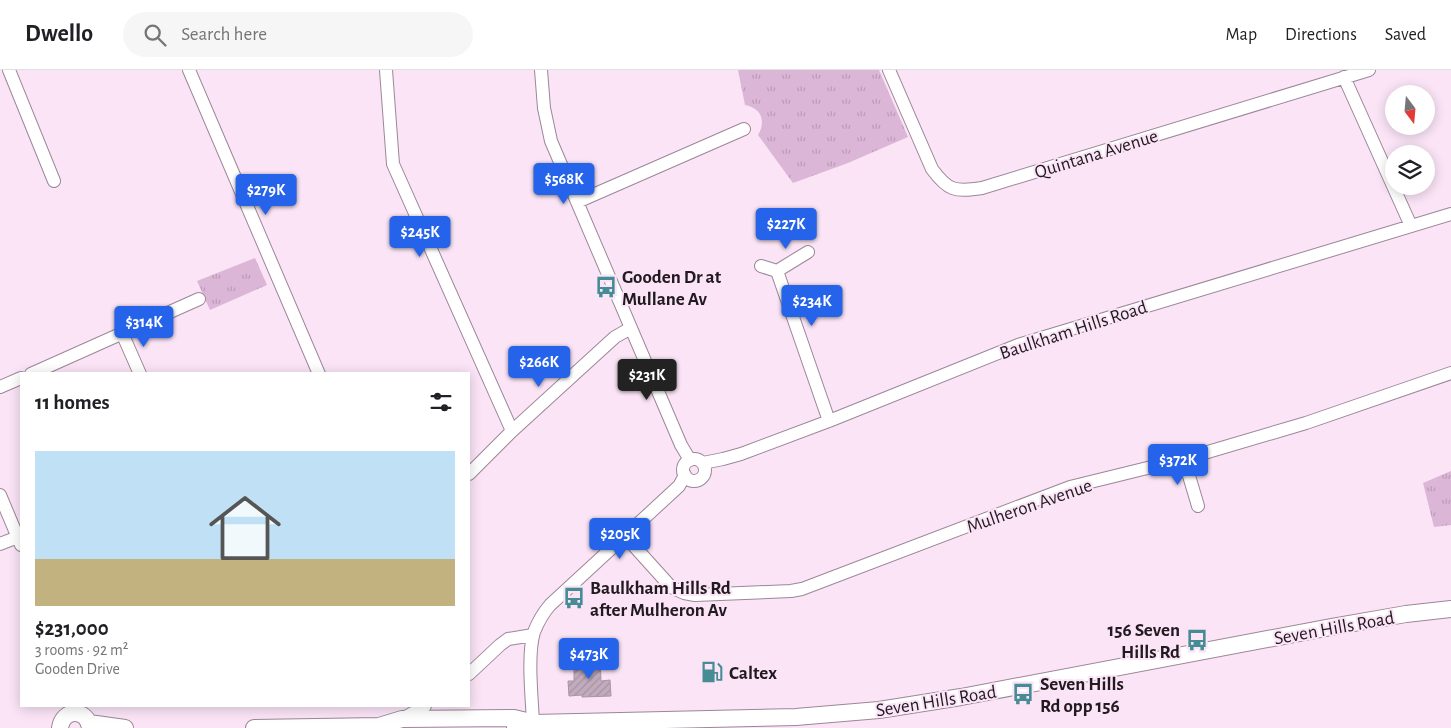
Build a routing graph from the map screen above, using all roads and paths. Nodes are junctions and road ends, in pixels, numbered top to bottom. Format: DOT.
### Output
graph roads {
  1 [pos="9,70"];
  2 [pos="189,70"];
  3 [pos="386,70"];
  4 [pos="541,70"];
  5 [pos="890,70"];
  6 [pos="1369,70"];
  7 [pos="1344,77"];
  8 [pos="744,129"];
  9 [pos="54,181"];
  10 [pos="577,202"];
  11 [pos="1451,214"];
  12 [pos="1411,226"];
  13 [pos="808,252"];
  14 [pos="761,266"];
  15 [pos="777,271"];
  16 [pos="199,299"];
  17 [pos="631,328"];
  18 [pos="122,333"];
  19 [pos="34,372"];
  20 [pos="139,372"];
  21 [pos="317,372"];
  22 [pos="1451,373"];
  23 [pos="20,378"];
  24 [pos="0,387"];
  25 [pos="829,420"];
  26 [pos="512,431"];
  27 [pos="1184,459"];
  28 [pos="690,460"];
  29 [pos="703,463"];
  30 [pos="470,473"];
  31 [pos="685,475"];
  32 [pos="0,495"];
  33 [pos="1198,506"];
  34 [pos="625,536"];
  35 [pos="20,541"];
  36 [pos="0,544"];
  37 [pos="1451,609"];
  38 [pos="534,635"];
  39 [pos="470,673"];
  40 [pos="423,707"];
  41 [pos="88,719"];
  42 [pos="59,720"];
  43 [pos="533,723"];
  44 [pos="390,724"];
  45 [pos="588,725"];
  46 [pos="125,728"];
  47 [pos="254,728"];
  48 [pos="515,728"];
  1 -- 9 [label="street"];
  2 -- 21 [label="street"];
  3 -- 26 [label="street"];
  4 -- 10 [label="street"];
  5 -- 7 [label="street, Quintana Avenue"];
  6 -- 7 [label="street, Quintana Avenue"];
  7 -- 12 [label="street"];
  8 -- 10 [label="street"];
  10 -- 17 [label="street"];
  11 -- 12 [label="street, Baulkham Hills Road"];
  12 -- 25 [label="street, Baulkham Hills Road"];
  13 -- 15 [label="street"];
  14 -- 15 [label="street"];
  15 -- 25 [label="street"];
  16 -- 18 [label="street"];
  17 -- 26 [label="street"];
  17 -- 28 [label="street"];
  18 -- 19 [label="street"];
  18 -- 20 [label="street"];
  22 -- 27 [label="street, Mulheron Avenue"];
  23 -- 24 [label="street"];
  25 -- 29 [label="street, Baulkham Hills Road"];
  26 -- 30 [label="street"];
  27 -- 33 [label="street"];
  27 -- 34 [label="street, Mulheron Avenue"];
  28 -- 29 [label="street"];
  28 -- 31 [label="street"];
  29 -- 31 [label="street"];
  31 -- 34 [label="street"];
  32 -- 35 [label="street"];
  34 -- 38 [label="street"];
  35 -- 36 [label="street"];
  37 -- 45 [label="main road, Seven Hills Road"];
  38 -- 39 [label="street"];
  38 -- 43 [label="street"];
  40 -- 44 [label="street"];
  41 -- 42 [label="main road"];
  41 -- 46 [label="main road"];
  43 -- 44 [label="main road, Seven Hills Road"];
  43 -- 45 [label="main road, Seven Hills Road"];
  43 -- 48 [label="main road, Seven Hills Road"];
  44 -- 47 [label="main road, Seven Hills Road"];
}
